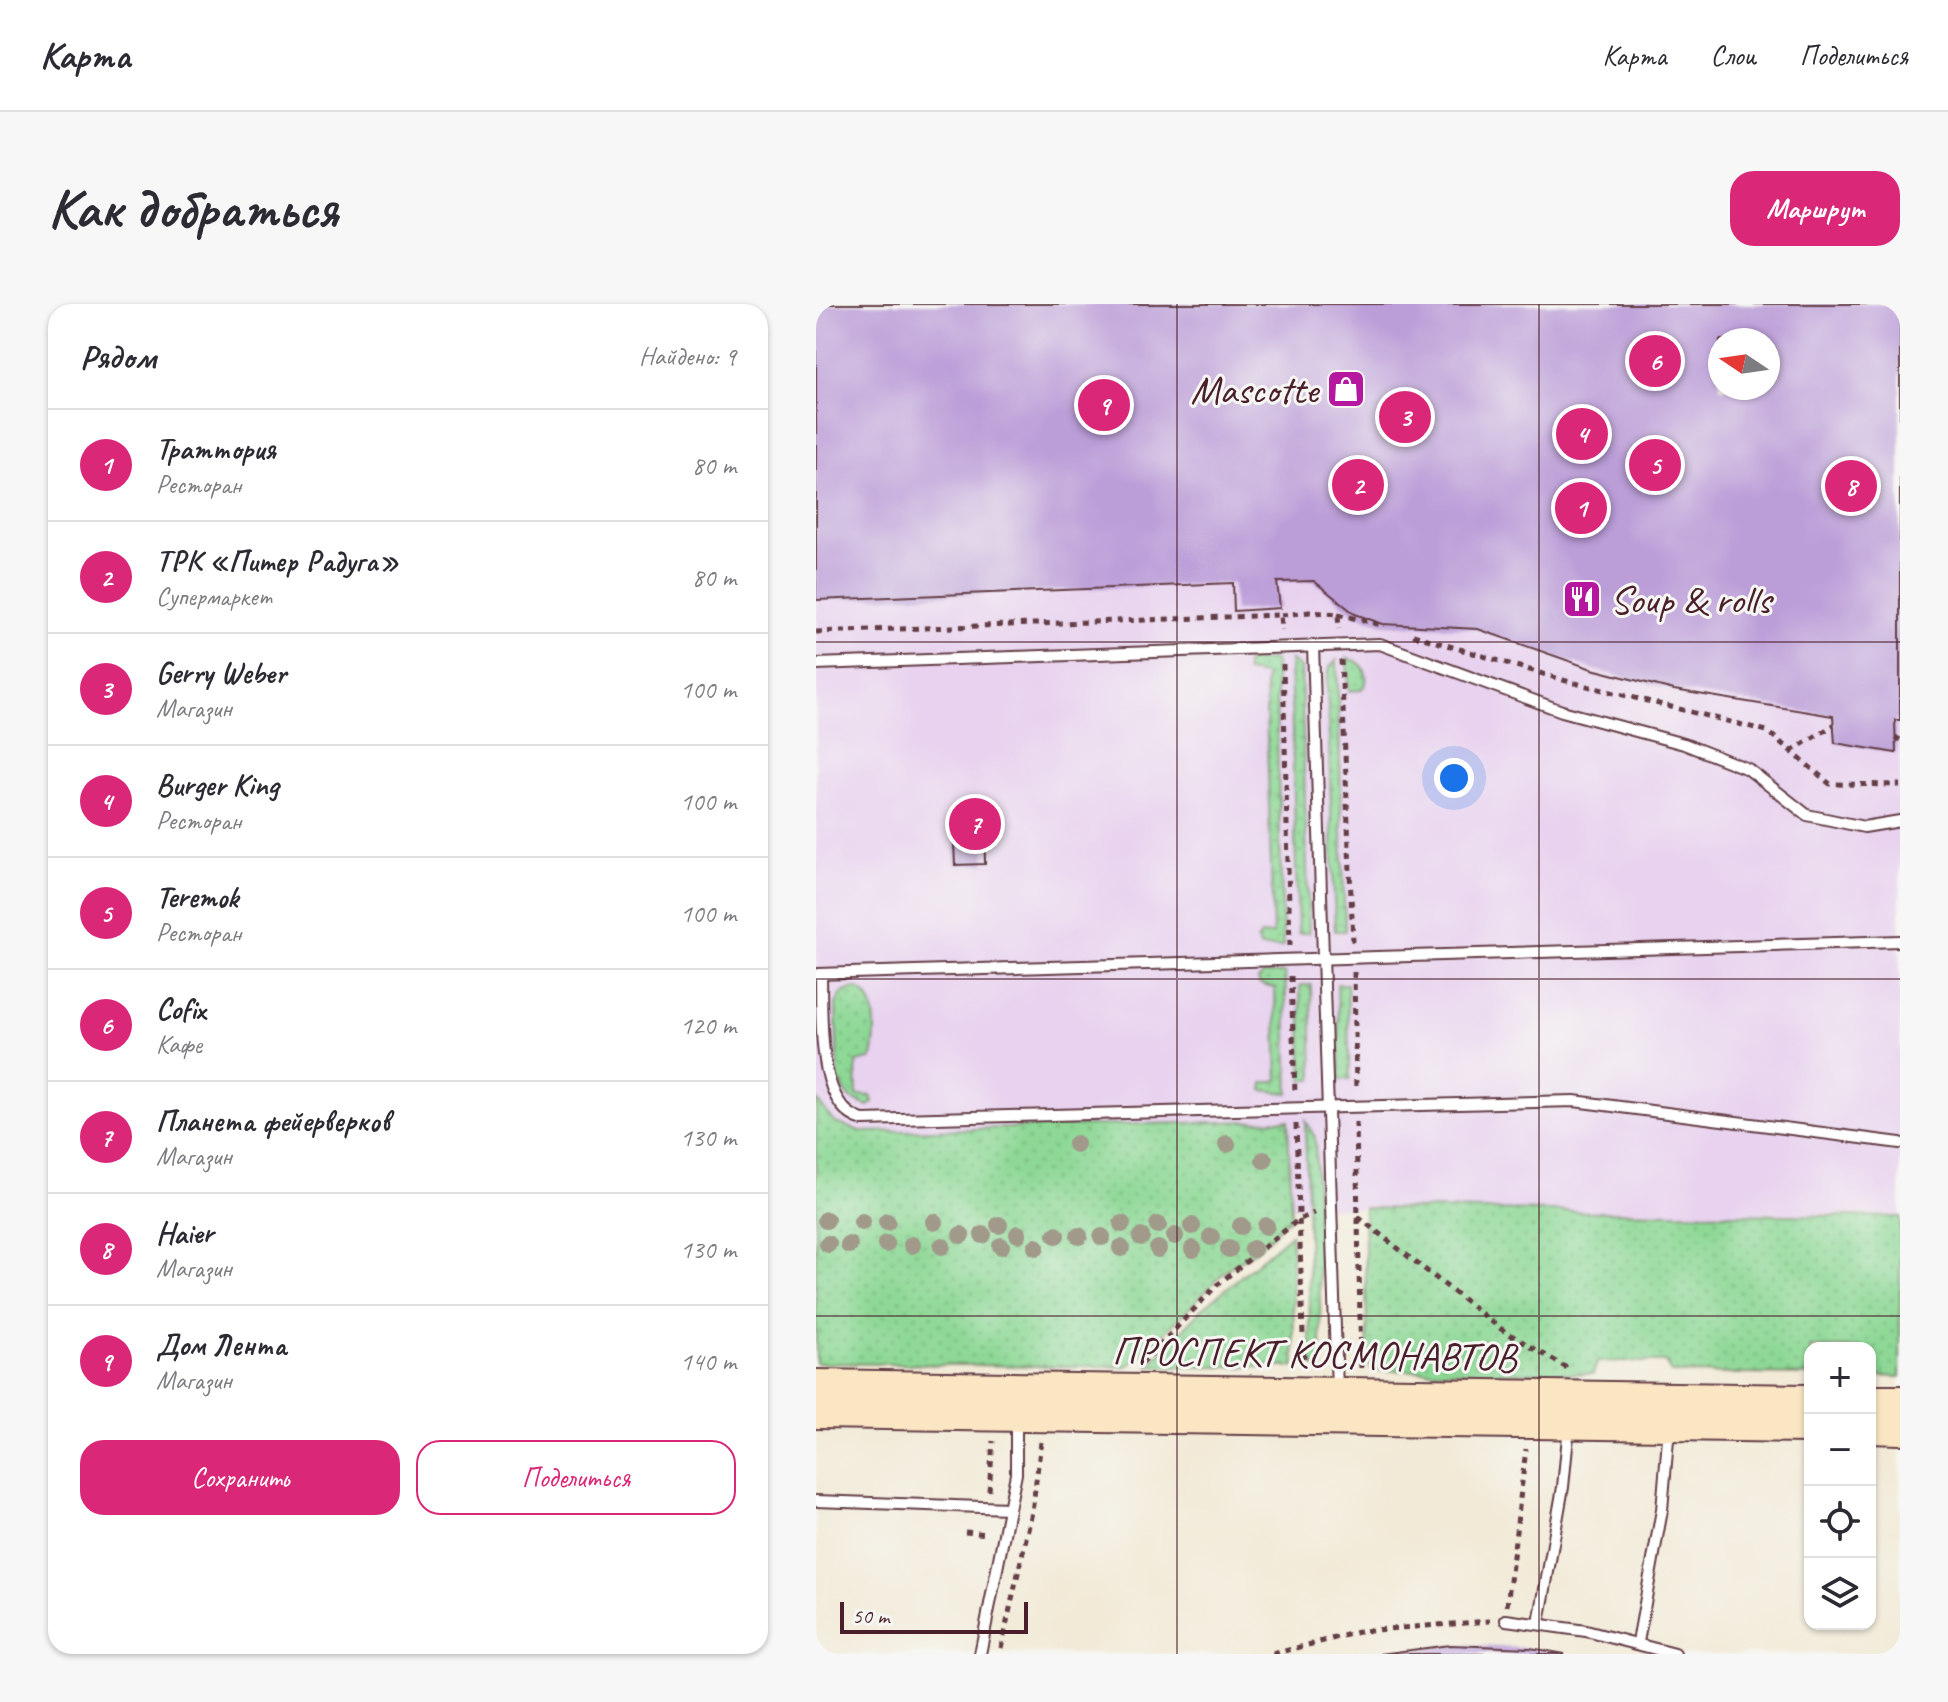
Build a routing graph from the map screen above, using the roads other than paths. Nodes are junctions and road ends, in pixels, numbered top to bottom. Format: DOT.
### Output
graph roads {
  1 [pos="1313,645"];
  2 [pos="816,664"];
  3 [pos="1900,821"];
  4 [pos="1900,941"];
  5 [pos="1323,958"];
  6 [pos="819,974"];
  7 [pos="1328,1105"];
  8 [pos="1900,1143"];
  9 [pos="816,1385"];
  10 [pos="1345,1397"];
  11 [pos="1804,1400"];
  12 [pos="1876,1401"];
  13 [pos="1900,1401"];
  14 [pos="816,1413"];
  15 [pos="1016,1416"];
  16 [pos="1569,1424"];
  17 [pos="1669,1425"];
  18 [pos="1804,1427"];
  19 [pos="1876,1428"];
  20 [pos="1900,1429"];
  21 [pos="816,1501"];
  22 [pos="1009,1508"];
  23 [pos="1506,1620"];
  24 [pos="1539,1623"];
  25 [pos="1638,1642"];
  26 [pos="980,1654"];
  27 [pos="1675,1654"];
  1 -- 2 [label="lane"];
  1 -- 3 [label="lane"];
  1 -- 5 [label="lane"];
  4 -- 5 [label="lane"];
  5 -- 6 [label="lane"];
  5 -- 7 [label="lane"];
  6 -- 7 [label="lane"];
  7 -- 8 [label="lane"];
  7 -- 10 [label="lane"];
  9 -- 10 [label="street, ПРОСПЕКТ КОСМОНАВТОВ"];
  10 -- 11 [label="street, ПРОСПЕКТ КОСМОНАВТОВ"];
  10 -- 15 [label="street, ПРОСПЕКТ КОСМОНАВТОВ"];
  10 -- 16 [label="street, ПРОСПЕКТ КОСМОНАВТОВ"];
  12 -- 13 [label="street"];
  14 -- 15 [label="street, ПРОСПЕКТ КОСМОНАВТОВ"];
  15 -- 22 [label="lane"];
  16 -- 17 [label="street, ПРОСПЕКТ КОСМОНАВТОВ"];
  16 -- 24 [label="lane"];
  17 -- 18 [label="street, ПРОСПЕКТ КОСМОНАВТОВ"];
  17 -- 25 [label="lane"];
  19 -- 20 [label="street"];
  21 -- 22 [label="lane"];
  22 -- 26 [label="lane"];
  23 -- 24 [label="lane"];
  24 -- 25 [label="lane"];
  25 -- 27 [label="lane"];
}
